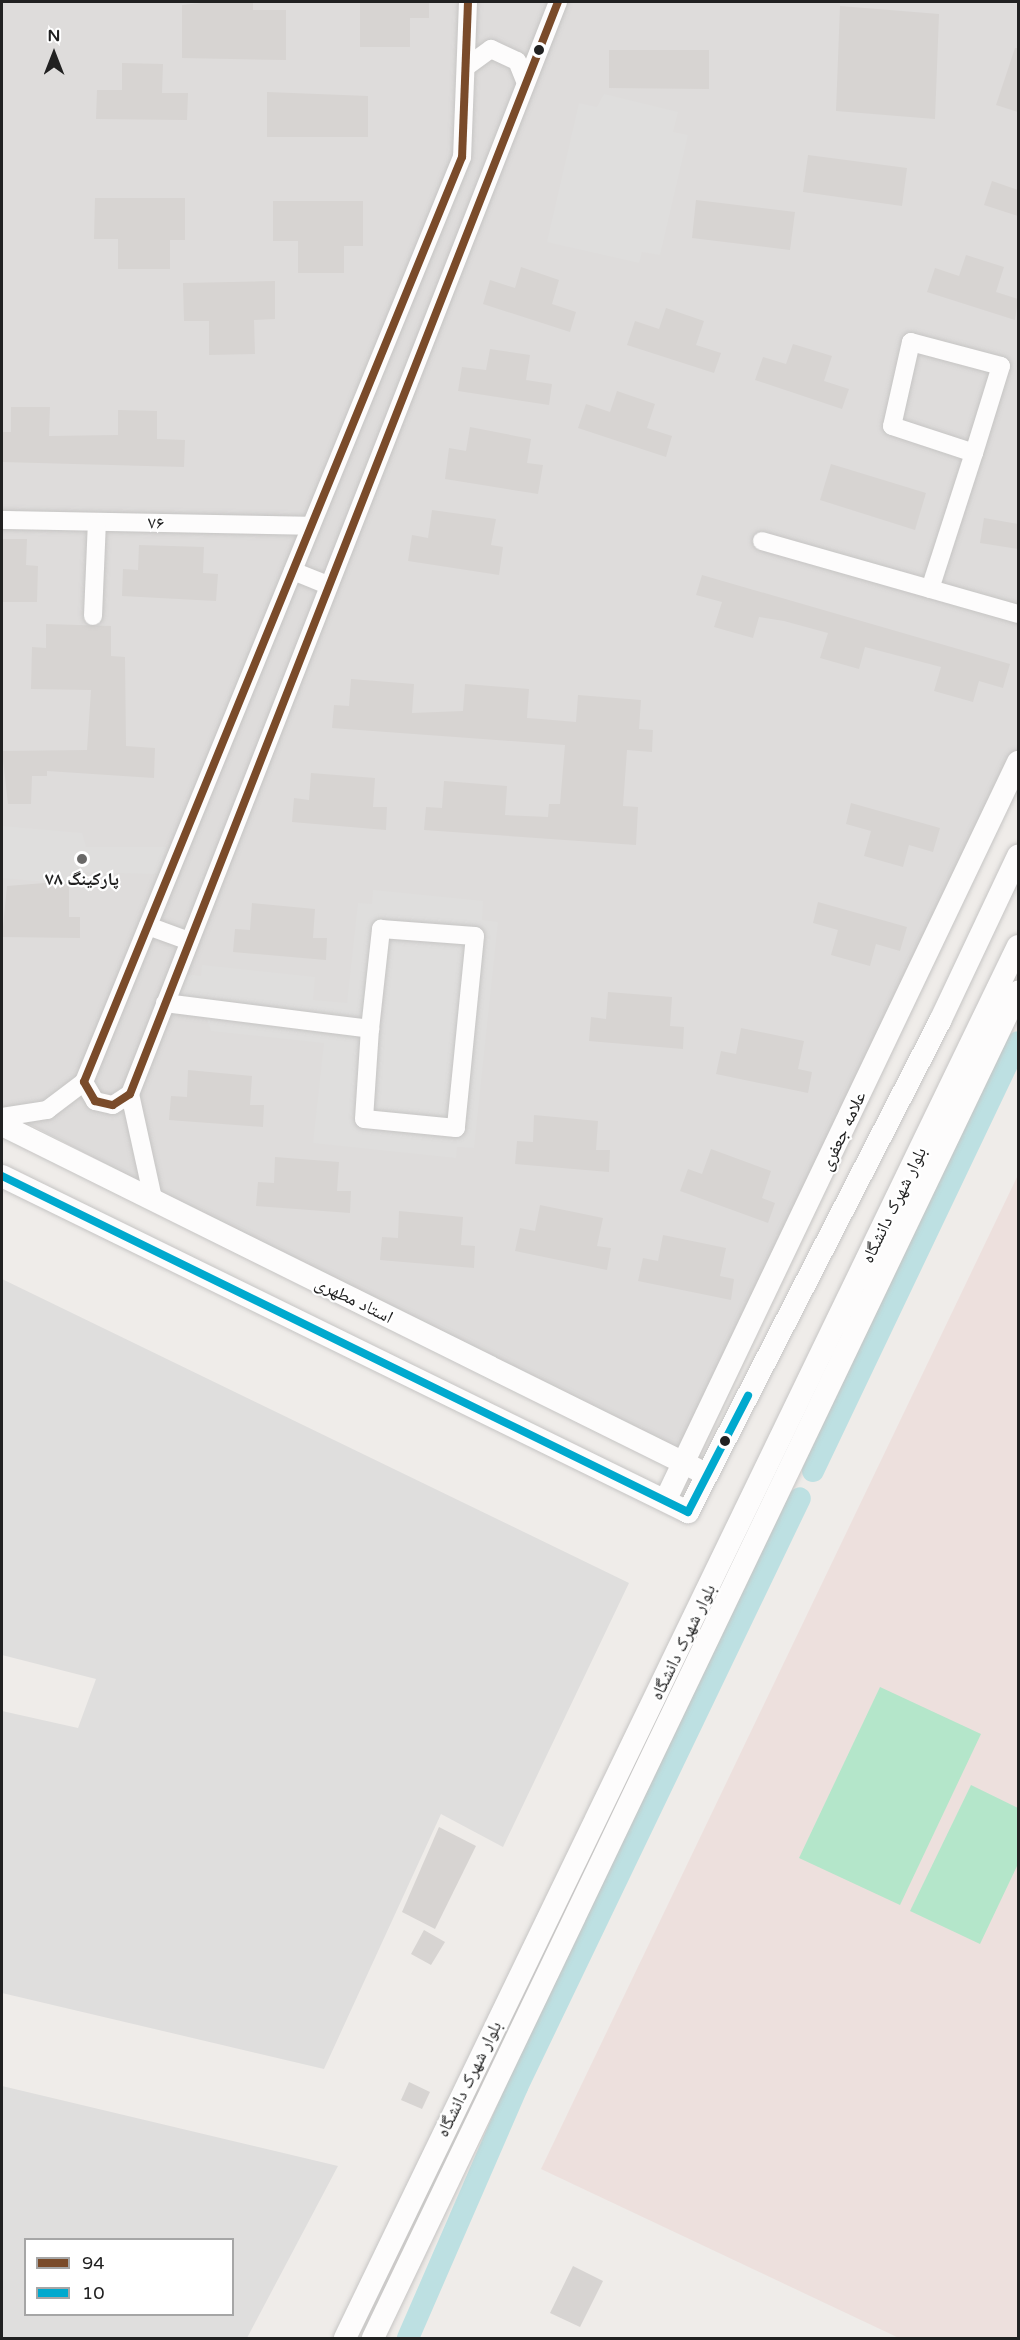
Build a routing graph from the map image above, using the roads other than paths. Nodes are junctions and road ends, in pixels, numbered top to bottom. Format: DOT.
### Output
graph roads {
  1 [pos="468,2"];
  2 [pos="558,2"];
  3 [pos="466,67"];
  4 [pos="525,81"];
  5 [pos="974,453"];
  6 [pos="2,520"];
  7 [pos="97,522"];
  8 [pos="311,526"];
  9 [pos="762,541"];
  10 [pos="293,571"];
  11 [pos="326,585"];
  12 [pos="930,589"];
  13 [pos="1018,614"];
  14 [pos="93,616"];
  15 [pos="1018,762"];
  16 [pos="1018,856"];
  17 [pos="148,926"];
  18 [pos="189,941"];
  19 [pos="1018,946"];
  20 [pos="1018,992"];
  21 [pos="165,1003"];
  22 [pos="370,1029"];
  23 [pos="84,1082"];
  24 [pos="130,1094"];
  25 [pos="2,1117"];
  26 [pos="2,1125"];
  27 [pos="2,1176"];
  28 [pos="153,1199"];
  29 [pos="684,1464"];
  30 [pos="708,1474"];
  31 [pos="666,1499"];
  32 [pos="345,2338"];
  33 [pos="373,2338"];
  1 -- 3 [label="street"];
  2 -- 4 [label="street"];
  3 -- 4 [label="street"];
  3 -- 8 [label="street"];
  4 -- 11 [label="street"];
  5 -- 5 [label="street"];
  5 -- 12 [label="street"];
  6 -- 7 [label="street, ۷۶"];
  7 -- 8 [label="street, ۷۶"];
  7 -- 14 [label="street"];
  8 -- 10 [label="street"];
  9 -- 12 [label="street"];
  10 -- 11 [label="street"];
  10 -- 17 [label="street"];
  11 -- 18 [label="street"];
  12 -- 13 [label="street"];
  15 -- 29 [label="street, علامه جعفری"];
  16 -- 30 [label="street, علامه جعفری"];
  17 -- 18 [label="street"];
  17 -- 23 [label="street"];
  18 -- 21 [label="street"];
  19 -- 32 [label="street, بلوار شهرک دانشگاه"];
  20 -- 33 [label="street, بلوار شهرک دانشگاه"];
  21 -- 22 [label="street"];
  21 -- 24 [label="street"];
  22 -- 22 [label="street"];
  23 -- 24 [label="street"];
  23 -- 25 [label="street"];
  24 -- 28 [label="street"];
  26 -- 28 [label="street, استاد مطهری"];
  27 -- 31 [label="street"];
  28 -- 29 [label="street, استاد مطهری"];
  29 -- 30 [label="street, استاد مطهری"];
  29 -- 31 [label="street, علامه جعفری"];
  30 -- 31 [label="street, علامه جعفری"];
}
